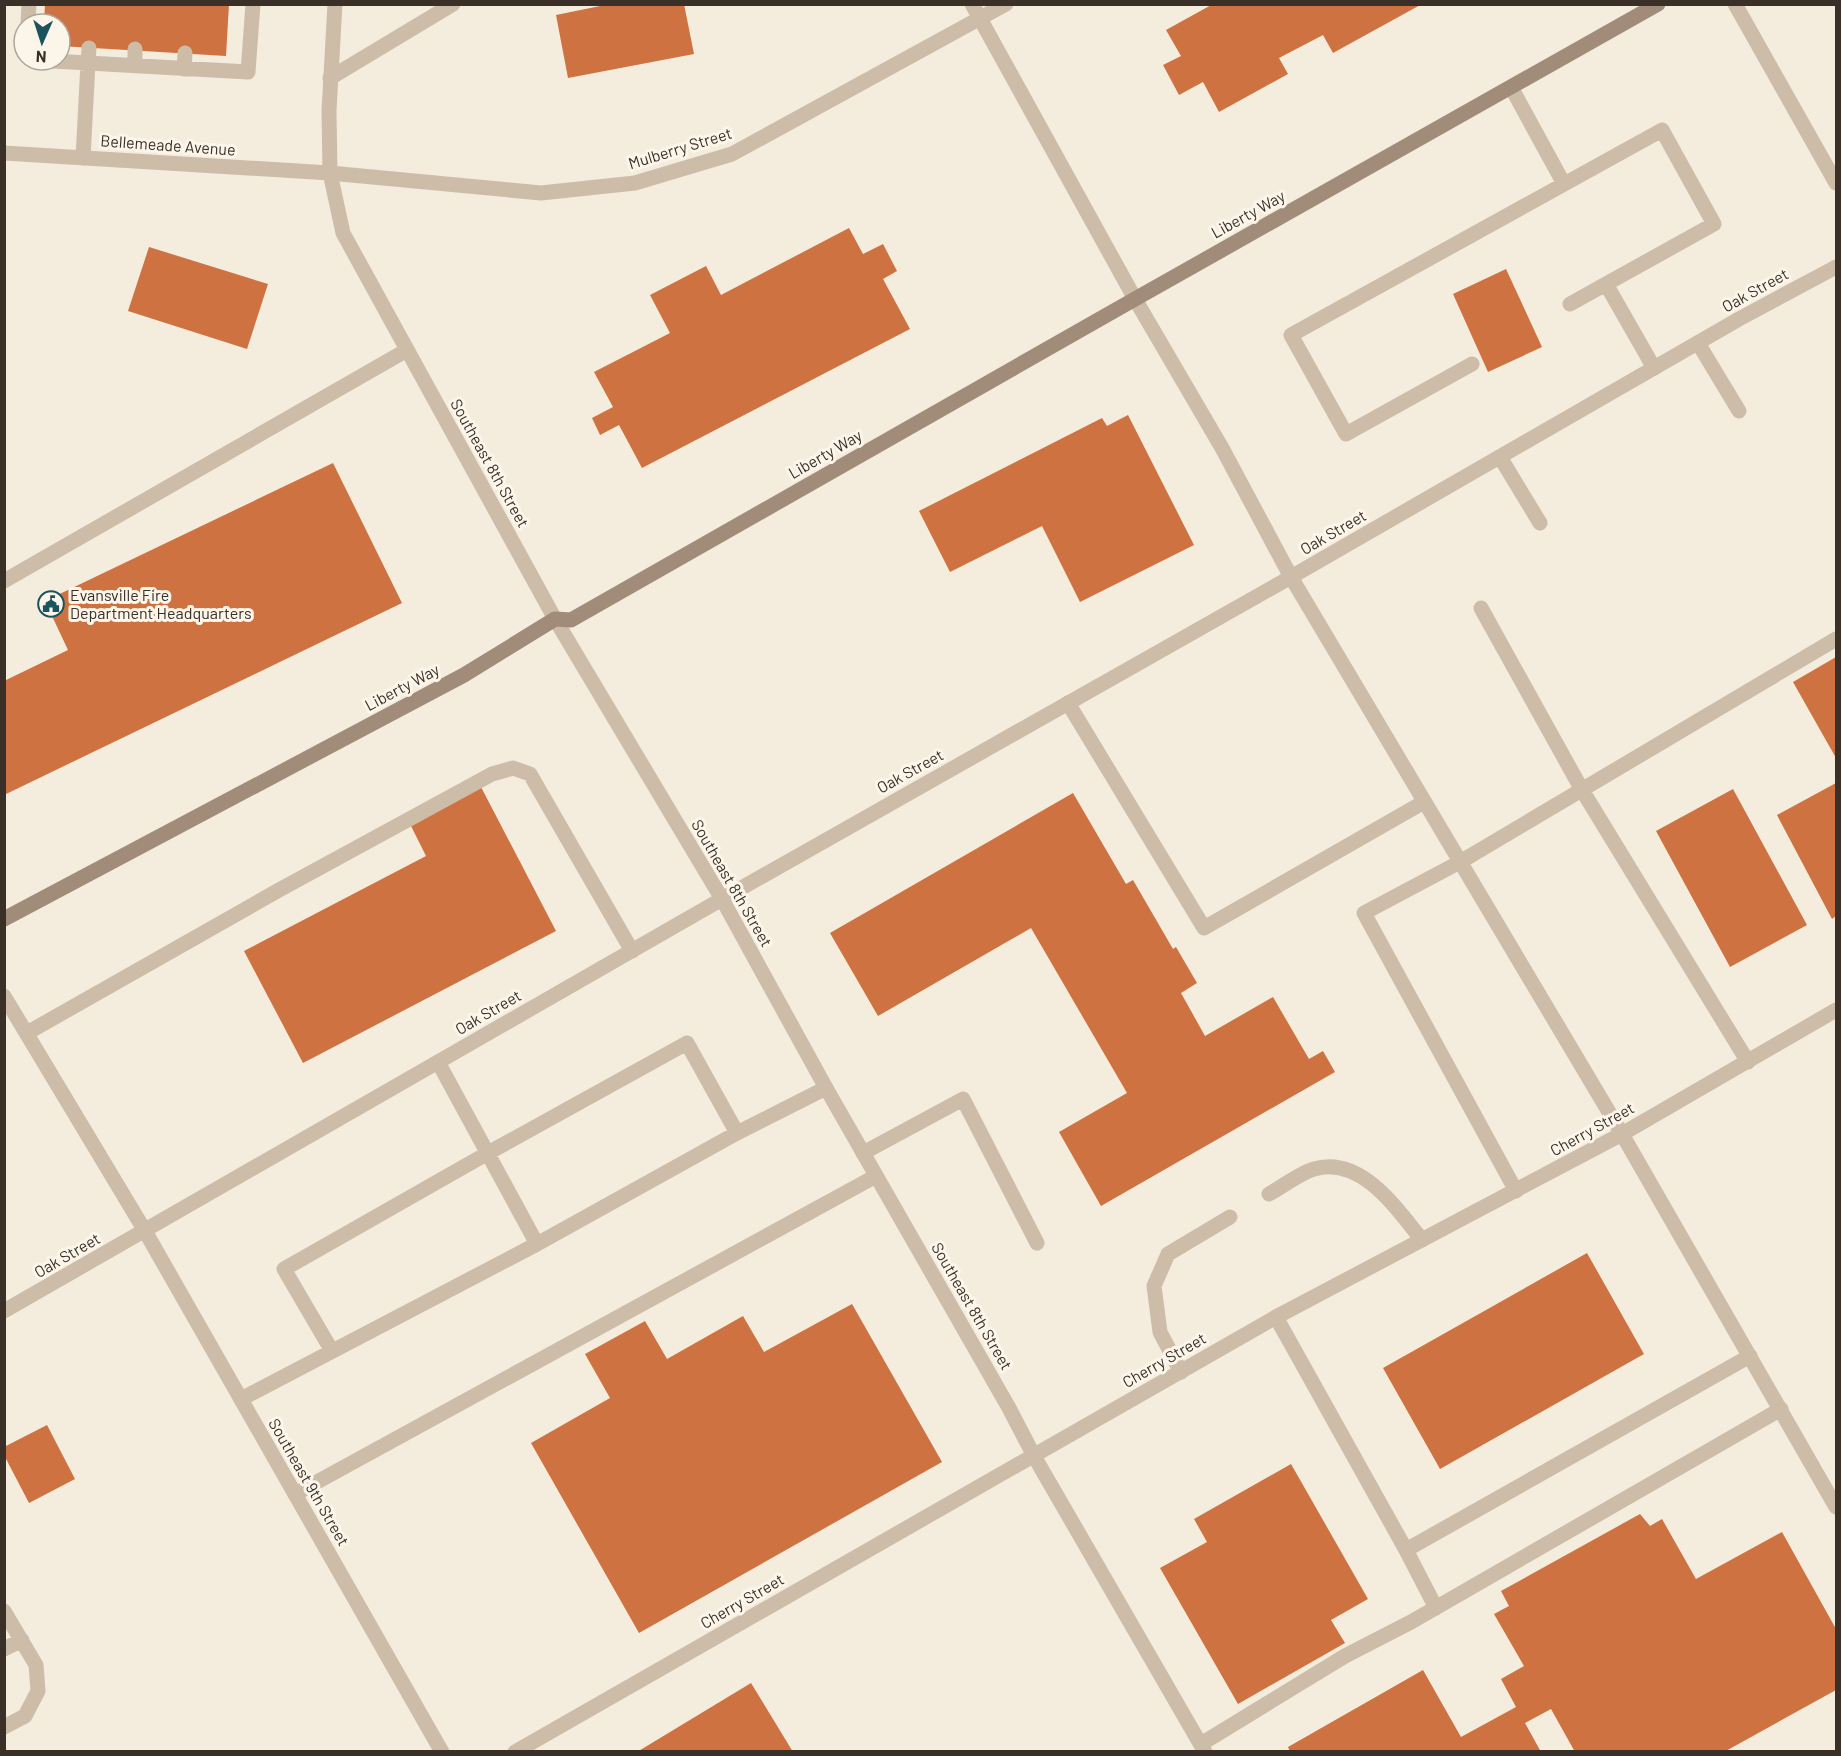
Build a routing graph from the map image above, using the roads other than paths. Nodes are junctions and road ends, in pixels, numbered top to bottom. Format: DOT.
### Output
graph roads {
  1 [pos="253,4"];
  2 [pos="335,4"];
  3 [pos="453,4"];
  4 [pos="972,4"];
  5 [pos="1006,4"];
  6 [pos="1658,4"];
  7 [pos="1734,4"];
  8 [pos="980,19"];
  9 [pos="135,50"];
  10 [pos="88,56"];
  11 [pos="72,57"];
  12 [pos="135,66"];
  13 [pos="330,78"];
  14 [pos="1511,87"];
  15 [pos="4,153"];
  16 [pos="83,158"];
  17 [pos="330,173"];
  18 [pos="1836,183"];
  19 [pos="1564,184"];
  20 [pos="1836,267"];
  21 [pos="1606,285"];
  22 [pos="1134,299"];
  23 [pos="1570,304"];
  24 [pos="1698,343"];
  25 [pos="408,350"];
  26 [pos="1472,364"];
  27 [pos="1654,368"];
  28 [pos="1739,411"];
  29 [pos="1500,457"];
  30 [pos="1540,523"];
  31 [pos="1291,577"];
  32 [pos="4,581"];
  33 [pos="1481,608"];
  34 [pos="555,619"];
  35 [pos="1836,639"];
  36 [pos="1068,703"];
  37 [pos="1582,790"];
  38 [pos="1424,802"];
  39 [pos="1460,862"];
  40 [pos="722,899"];
  41 [pos="4,919"];
  42 [pos="632,951"];
  43 [pos="4,996"];
  44 [pos="1836,1010"];
  45 [pos="27,1032"];
  46 [pos="438,1062"];
  47 [pos="1748,1062"];
  48 [pos="826,1088"];
  49 [pos="737,1133"];
  50 [pos="1622,1134"];
  51 [pos="488,1153"];
  52 [pos="863,1153"];
  53 [pos="876,1176"];
  54 [pos="1516,1191"];
  55 [pos="1269,1194"];
  56 [pos="1230,1217"];
  57 [pos="145,1231"];
  58 [pos="1422,1240"];
  59 [pos="1037,1243"];
  60 [pos="537,1244"];
  61 [pos="4,1311"];
  62 [pos="1276,1317"];
  63 [pos="332,1351"];
  64 [pos="1750,1356"];
  65 [pos="1181,1372"];
  66 [pos="241,1400"];
  67 [pos="1781,1409"];
  68 [pos="1034,1456"];
  69 [pos="295,1494"];
  70 [pos="1836,1507"];
  71 [pos="1406,1550"];
  72 [pos="1436,1608"];
  73 [pos="4,1611"];
  74 [pos="22,1640"];
  75 [pos="4,1649"];
  76 [pos="4,1727"];
  77 [pos="1203,1748"];
  78 [pos="442,1752"];
  79 [pos="515,1752"];
  1 -- 12 [label="street"];
  2 -- 13 [label="street, Southeast 8th Street"];
  3 -- 13 [label="street"];
  4 -- 8 [label="street"];
  5 -- 8 [label="street, Mulberry Street"];
  6 -- 14 [label="street, Liberty Way"];
  7 -- 18 [label="street"];
  8 -- 17 [label="street, Mulberry Street"];
  8 -- 22 [label="street"];
  9 -- 12 [label="street"];
  10 -- 11 [label="street"];
  10 -- 12 [label="street"];
  10 -- 16 [label="street"];
  13 -- 17 [label="street, Southeast 8th Street"];
  14 -- 19 [label="street"];
  14 -- 22 [label="street, Liberty Way"];
  15 -- 16 [label="street, Bellemeade Avenue"];
  16 -- 17 [label="street, Bellemeade Avenue"];
  17 -- 25 [label="street, Southeast 8th Street"];
  19 -- 21 [label="street"];
  19 -- 26 [label="street"];
  20 -- 24 [label="street, Oak Street"];
  21 -- 23 [label="street"];
  21 -- 27 [label="street"];
  22 -- 31 [label="street"];
  22 -- 34 [label="street, Liberty Way"];
  24 -- 27 [label="street, Oak Street"];
  24 -- 28 [label="street"];
  25 -- 32 [label="street"];
  25 -- 34 [label="street, Southeast 8th Street"];
  27 -- 29 [label="street, Oak Street"];
  29 -- 30 [label="street"];
  29 -- 31 [label="street, Oak Street"];
  31 -- 36 [label="street, Oak Street"];
  31 -- 38 [label="street"];
  33 -- 37 [label="street"];
  34 -- 40 [label="street, Southeast 8th Street"];
  34 -- 41 [label="street, Liberty Way"];
  35 -- 37 [label="street"];
  36 -- 38 [label="street"];
  36 -- 40 [label="street, Oak Street"];
  37 -- 39 [label="street"];
  37 -- 47 [label="street"];
  38 -- 39 [label="street"];
  39 -- 50 [label="street"];
  39 -- 54 [label="street"];
  40 -- 42 [label="street, Oak Street"];
  40 -- 48 [label="street, Southeast 8th Street"];
  42 -- 45 [label="street"];
  42 -- 46 [label="street, Oak Street"];
  43 -- 45 [label="street, Southeast 9th Street"];
  44 -- 47 [label="street, Cherry Street"];
  45 -- 57 [label="street, Southeast 9th Street"];
  46 -- 51 [label="street"];
  46 -- 57 [label="street, Oak Street"];
  47 -- 50 [label="street, Cherry Street"];
  48 -- 49 [label="street"];
  48 -- 52 [label="street, Southeast 8th Street"];
  49 -- 51 [label="street"];
  49 -- 60 [label="street"];
  50 -- 54 [label="street, Cherry Street"];
  50 -- 64 [label="street"];
  51 -- 60 [label="street"];
  51 -- 63 [label="street"];
  52 -- 53 [label="street, Southeast 8th Street"];
  52 -- 59 [label="street"];
  53 -- 68 [label="street, Southeast 8th Street"];
  53 -- 69 [label="street"];
  54 -- 58 [label="street, Cherry Street"];
  55 -- 58 [label="street"];
  56 -- 65 [label="street"];
  57 -- 61 [label="street, Oak Street"];
  57 -- 66 [label="street, Southeast 9th Street"];
  58 -- 62 [label="street, Cherry Street"];
  60 -- 63 [label="street"];
  62 -- 65 [label="street, Cherry Street"];
  62 -- 71 [label="street"];
  63 -- 66 [label="street"];
  64 -- 67 [label="street"];
  64 -- 71 [label="street"];
  65 -- 68 [label="street, Cherry Street"];
  66 -- 69 [label="street, Southeast 9th Street"];
  67 -- 70 [label="street"];
  67 -- 72 [label="street"];
  68 -- 77 [label="street, Southeast 8th Street"];
  68 -- 79 [label="street, Cherry Street"];
  69 -- 78 [label="street, Southeast 9th Street"];
  71 -- 72 [label="street"];
  72 -- 77 [label="street"];
  73 -- 74 [label="street"];
  74 -- 75 [label="street"];
  74 -- 76 [label="street"];
}
